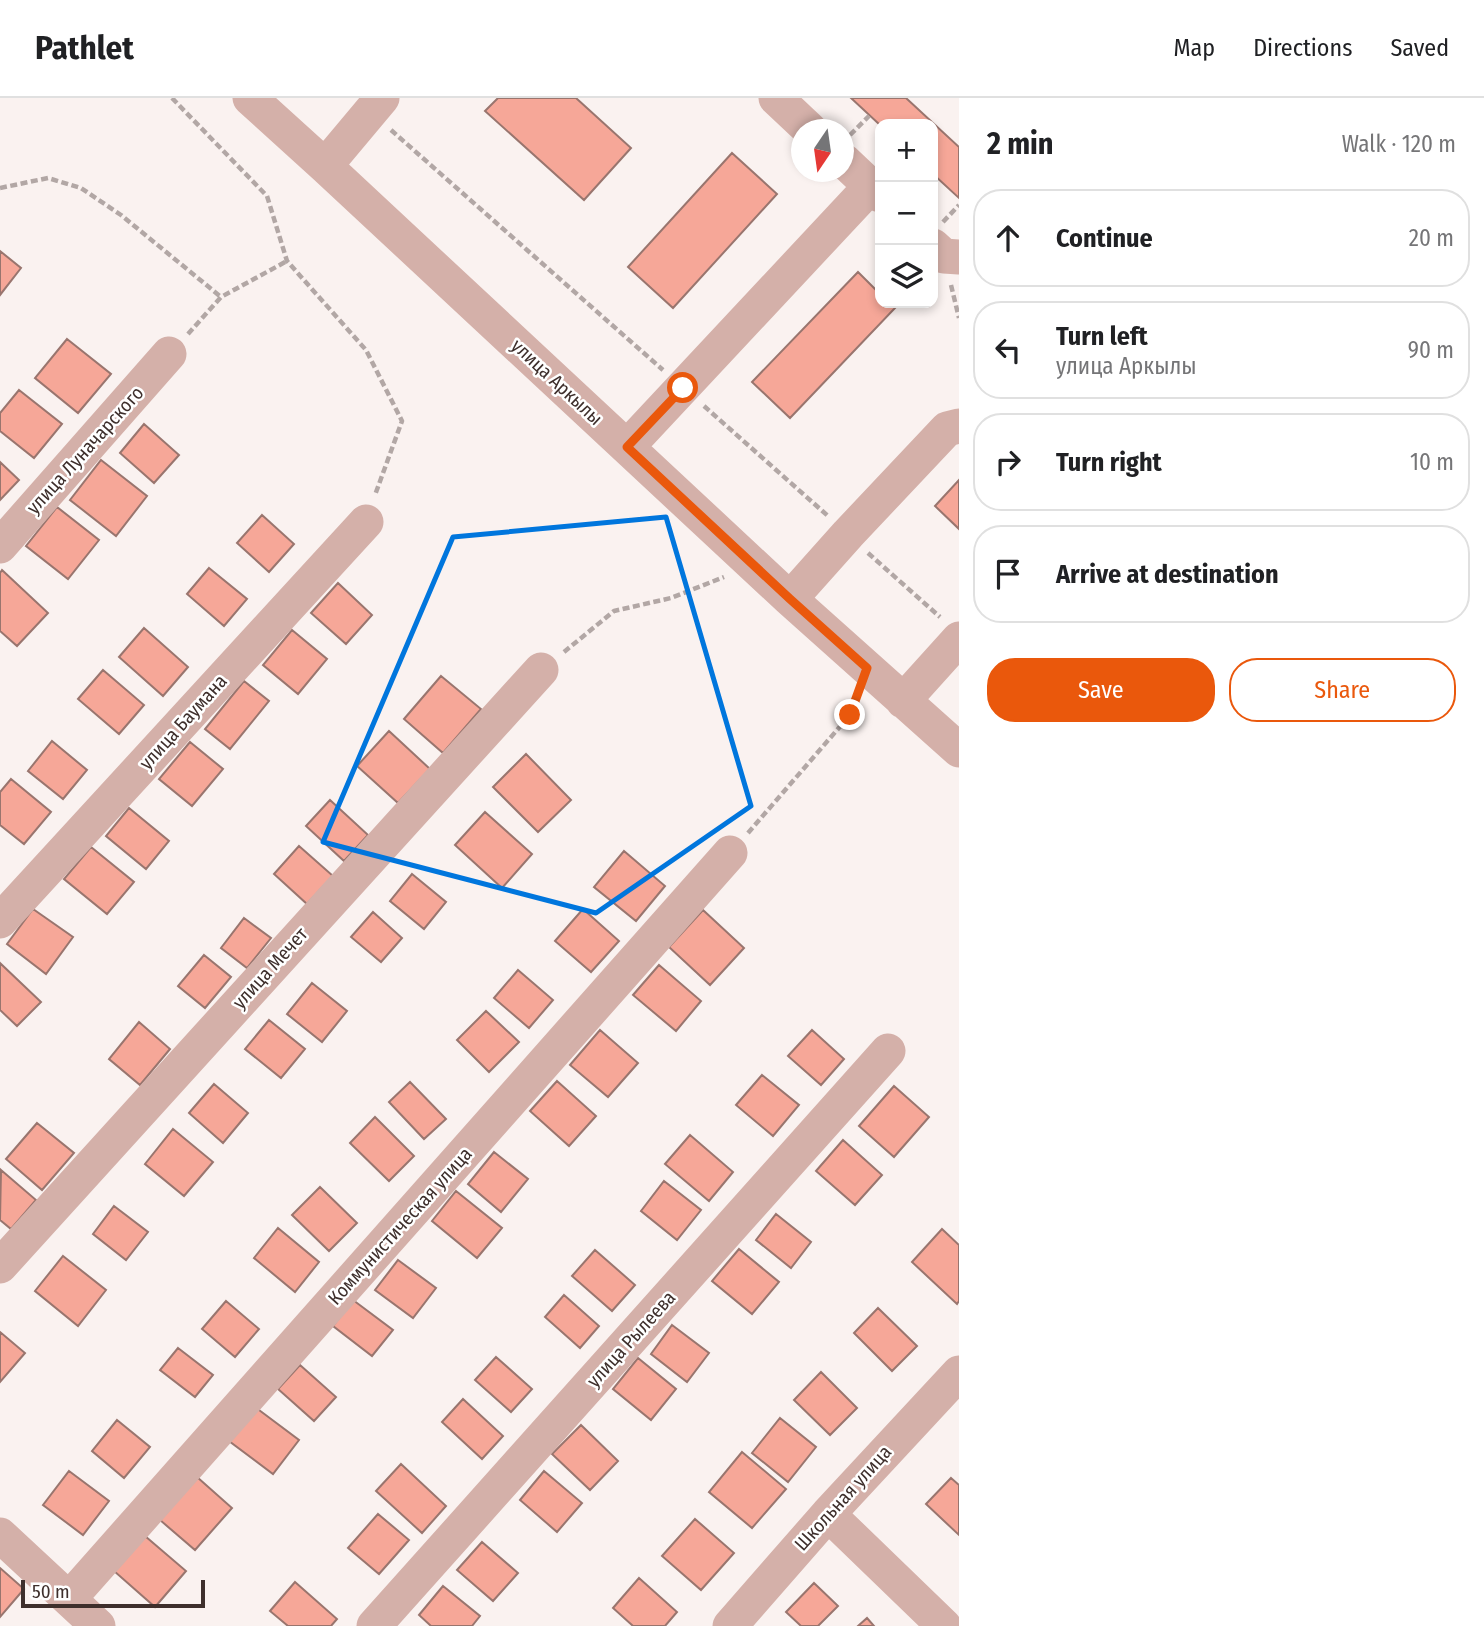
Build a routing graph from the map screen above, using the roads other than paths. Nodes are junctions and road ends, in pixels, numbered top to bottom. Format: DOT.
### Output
graph roads {
  1 [pos="250,98"];
  2 [pos="382,98"];
  3 [pos="776,98"];
  4 [pos="798,119"];
  5 [pos="325,166"];
  6 [pos="854,170"];
  7 [pos="875,190"];
  8 [pos="875,192"];
  9 [pos="938,251"];
  10 [pos="959,257"];
  11 [pos="169,354"];
  12 [pos="959,426"];
  13 [pos="627,447"];
  14 [pos="366,522"];
  15 [pos="0,546"];
  16 [pos="790,599"];
  17 [pos="959,639"];
  18 [pos="541,670"];
  19 [pos="903,701"];
  20 [pos="959,750"];
  21 [pos="730,853"];
  22 [pos="0,921"];
  23 [pos="888,1051"];
  24 [pos="0,1266"];
  25 [pos="959,1373"];
  26 [pos="828,1514"];
  27 [pos="0,1535"];
  28 [pos="69,1599"];
  29 [pos="98,1626"];
  30 [pos="374,1626"];
  31 [pos="730,1626"];
  32 [pos="944,1626"];
  1 -- 5 [label="street, улица Аркылы"];
  2 -- 5 [label="street"];
  3 -- 4 [label="street"];
  5 -- 13 [label="street, улица Аркылы"];
  6 -- 7 [label="street"];
  8 -- 13 [label="street"];
  9 -- 10 [label="street"];
  11 -- 15 [label="street, улица Луначарского"];
  12 -- 16 [label="street"];
  13 -- 16 [label="street, улица Аркылы"];
  14 -- 22 [label="street, улица Баумана"];
  16 -- 19 [label="street, улица Аркылы"];
  17 -- 19 [label="street"];
  18 -- 24 [label="street, улица Мечет"];
  19 -- 20 [label="street, улица Аркылы"];
  21 -- 28 [label="street, Коммунистическая улица"];
  23 -- 30 [label="street, улица Рылеева"];
  25 -- 26 [label="street, Школьная улица"];
  26 -- 31 [label="street, Школьная улица"];
  26 -- 32 [label="street"];
  27 -- 28 [label="street"];
  28 -- 29 [label="street"];
}
